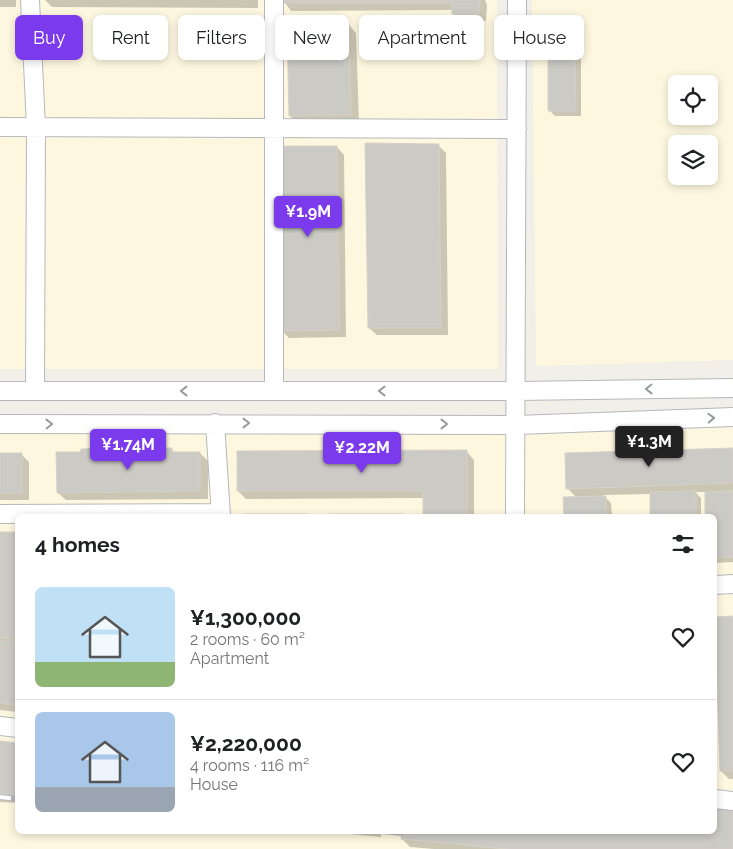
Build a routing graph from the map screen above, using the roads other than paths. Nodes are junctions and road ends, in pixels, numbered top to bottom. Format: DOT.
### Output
graph roads {
  1 [pos="30,0"];
  2 [pos="274,0"];
  3 [pos="517,0"];
  4 [pos="0,127"];
  5 [pos="36,127"];
  6 [pos="274,128"];
  7 [pos="517,129"];
  8 [pos="733,388"];
  9 [pos="274,390"];
  10 [pos="0,391"];
  11 [pos="35,391"];
  12 [pos="517,391"];
  13 [pos="733,417"];
  14 [pos="215,423"];
  15 [pos="0,424"];
  16 [pos="517,424"];
  17 [pos="0,514"];
  18 [pos="15,514"];
  19 [pos="221,514"];
  20 [pos="515,514"];
  21 [pos="733,584"];
  22 [pos="717,585"];
  23 [pos="0,726"];
  24 [pos="15,728"];
  25 [pos="717,799"];
  26 [pos="733,801"];
  1 -- 5 [label="street"];
  2 -- 6 [label="street"];
  3 -- 7 [label="street"];
  4 -- 5 [label="street"];
  5 -- 6 [label="street"];
  5 -- 11 [label="street"];
  6 -- 7 [label="street"];
  6 -- 9 [label="street"];
  7 -- 12 [label="street"];
  8 -- 12 [label="street, one-way"];
  9 -- 11 [label="street, one-way"];
  12 -- 9 [label="street, one-way"];
  10 -- 11 [label="street"];
  12 -- 16 [label="street"];
  16 -- 13 [label="street, one-way"];
  15 -- 14 [label="street, one-way"];
  14 -- 16 [label="street, one-way"];
  14 -- 19 [label="street"];
  16 -- 20 [label="street"];
  17 -- 18 [label="street"];
  21 -- 22 [label="street"];
  23 -- 24 [label="street"];
  25 -- 26 [label="street"];
}
